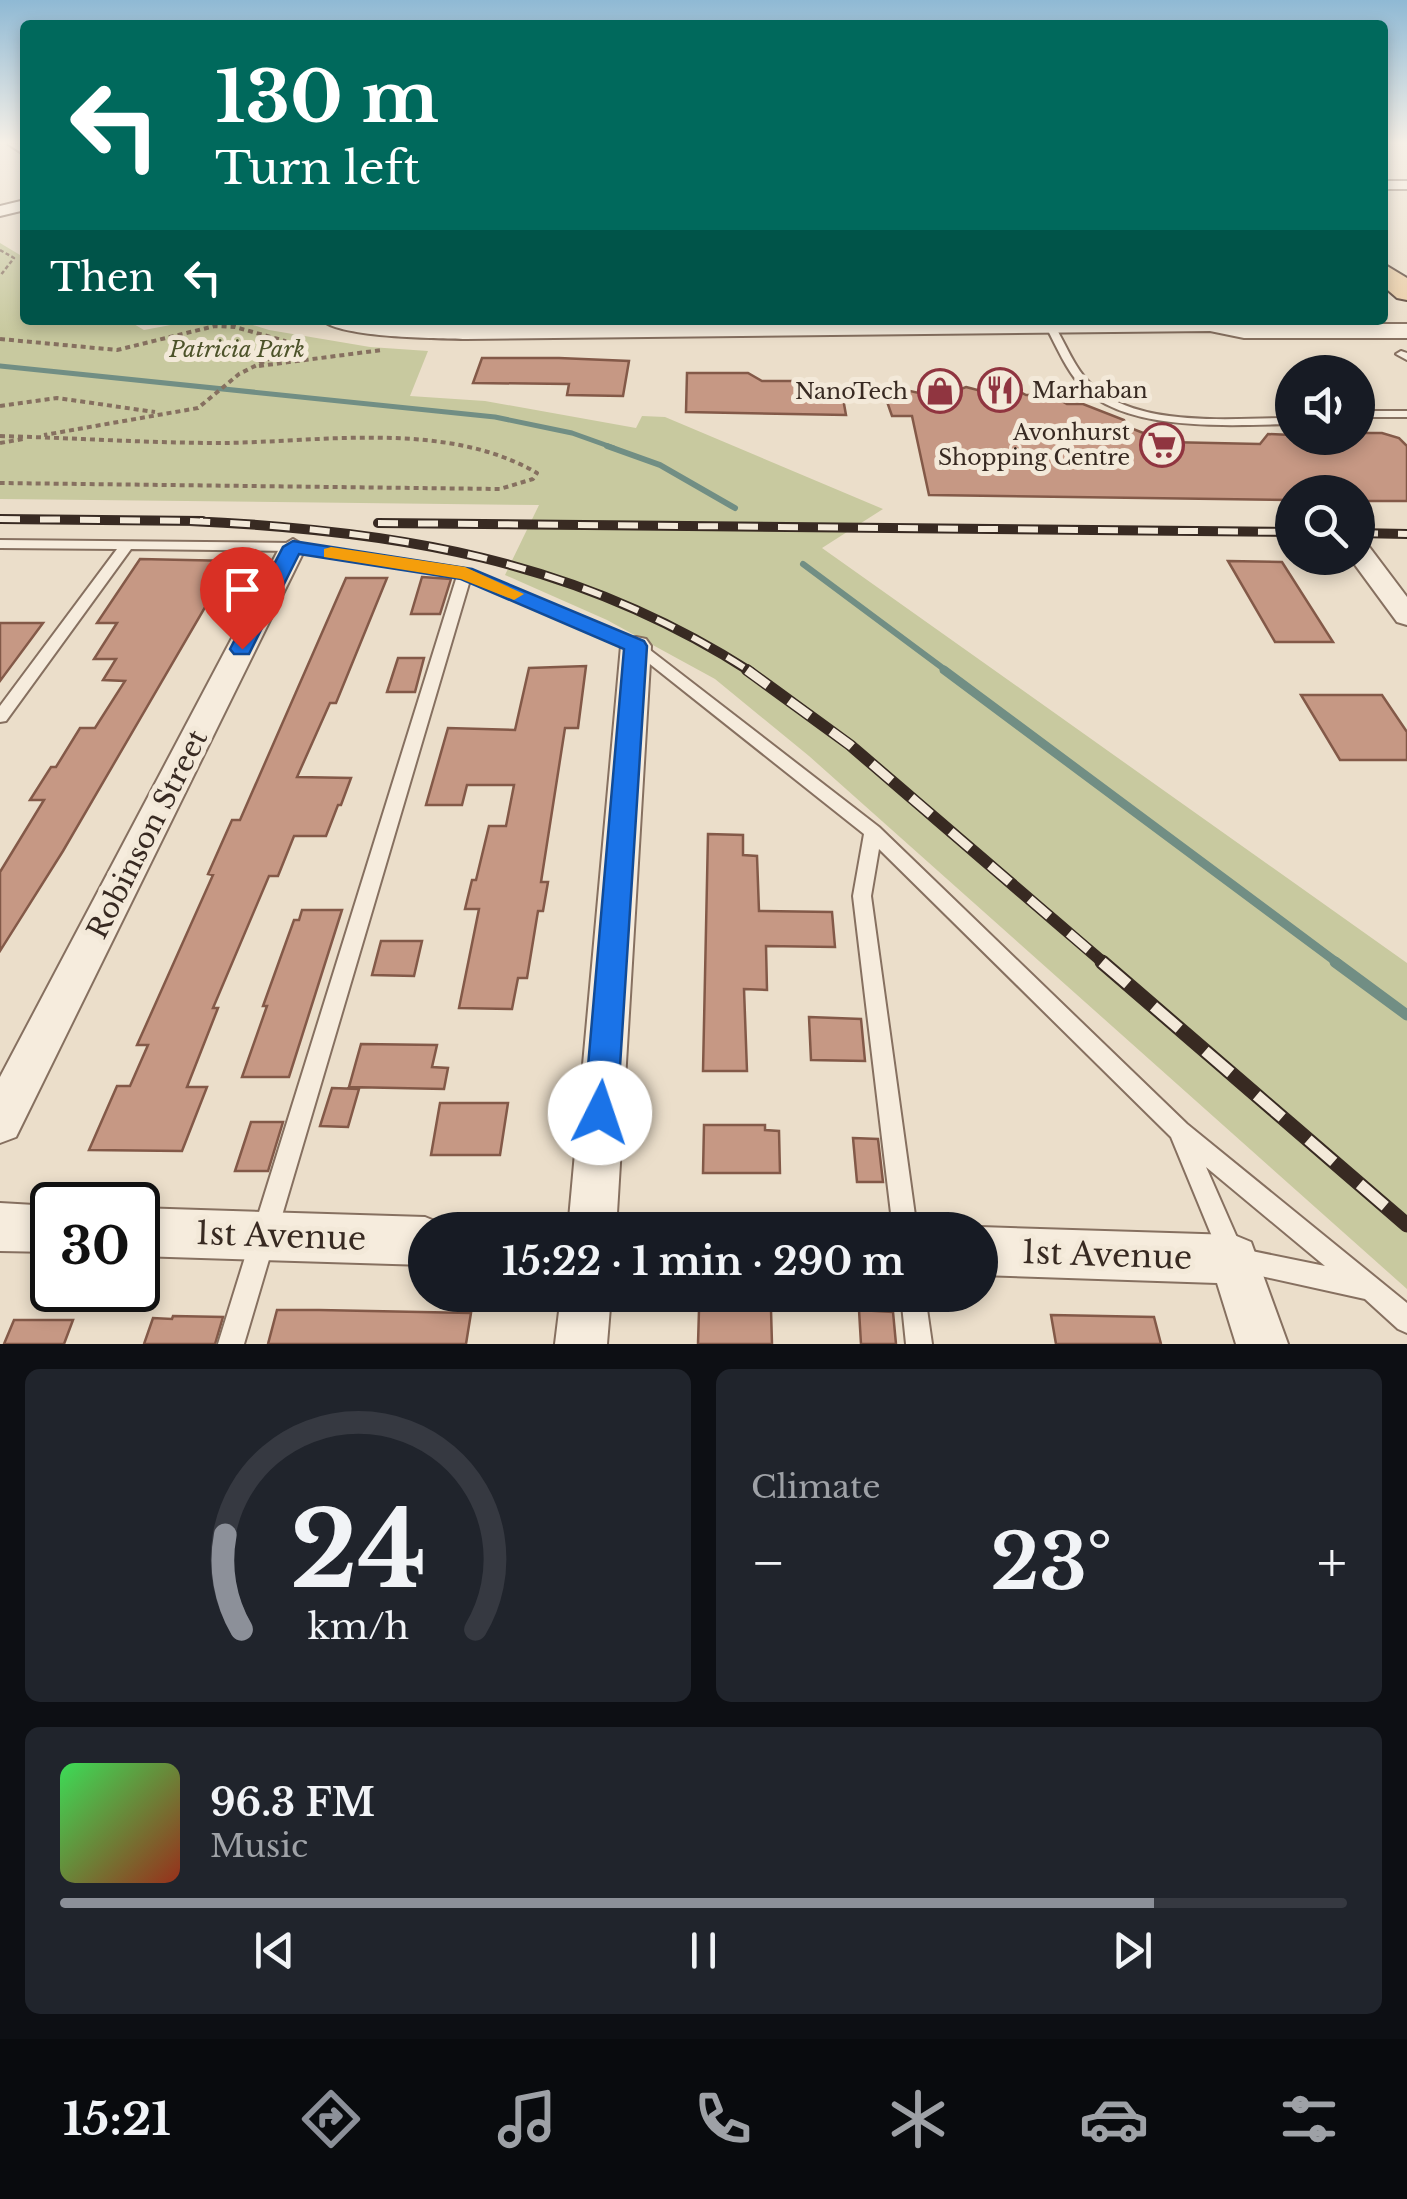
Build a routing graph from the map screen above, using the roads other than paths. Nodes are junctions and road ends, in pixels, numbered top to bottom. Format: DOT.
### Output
graph roads {
  1 [pos="373,325"];
  2 [pos="802,325"];
  3 [pos="1056,325"];
  4 [pos="1227,325"];
  5 [pos="675,326"];
  6 [pos="1405,347"];
  7 [pos="1375,405"];
  8 [pos="1407,406"];
  9 [pos="1375,414"];
  10 [pos="1407,414"];
  11 [pos="1275,421"];
  12 [pos="1375,422"];
  13 [pos="1407,422"];
  14 [pos="0,544"];
  15 [pos="127,544"];
  16 [pos="293,547"];
  17 [pos="465,573"];
  18 [pos="1375,573"];
  19 [pos="1407,616"];
  20 [pos="636,646"];
  21 [pos="0,717"];
  22 [pos="873,832"];
  23 [pos="0,1122"];
  24 [pos="1178,1130"];
  25 [pos="593,1212"];
  26 [pos="903,1212"];
  27 [pos="0,1227"];
  28 [pos="30,1228"];
  29 [pos="160,1233"];
  30 [pos="264,1236"];
  31 [pos="408,1240"];
  32 [pos="998,1252"];
  33 [pos="1234,1259"];
  34 [pos="1370,1288"];
  35 [pos="584,1312"];
  36 [pos="915,1312"];
  37 [pos="1407,1320"];
  38 [pos="231,1344"];
  39 [pos="581,1344"];
  40 [pos="918,1344"];
  41 [pos="1262,1344"];
  1 -- 5 [label="street"];
  2 -- 5 [label="street"];
  3 -- 11 [label="lane"];
  4 -- 6 [label="street"];
  7 -- 8 [label="lane"];
  9 -- 10 [label="lane"];
  12 -- 13 [label="lane"];
  14 -- 15 [label="lane"];
  15 -- 16 [label="lane"];
  15 -- 21 [label="lane"];
  16 -- 17 [label="lane"];
  16 -- 23 [label="street, Robinson Street"];
  17 -- 20 [label="lane"];
  17 -- 30 [label="lane"];
  18 -- 19 [label="street"];
  20 -- 22 [label="lane"];
  20 -- 25 [label="street"];
  22 -- 24 [label="lane"];
  22 -- 26 [label="lane"];
  24 -- 33 [label="lane"];
  24 -- 34 [label="lane"];
  27 -- 28 [label="street"];
  29 -- 30 [label="street, 1st Avenue"];
  30 -- 31 [label="street, 1st Avenue"];
  30 -- 38 [label="lane"];
  32 -- 33 [label="street, 1st Avenue"];
  33 -- 34 [label="lane"];
  33 -- 41 [label="street"];
  34 -- 37 [label="lane"];
  35 -- 39 [label="street"];
  36 -- 40 [label="lane"];
}
